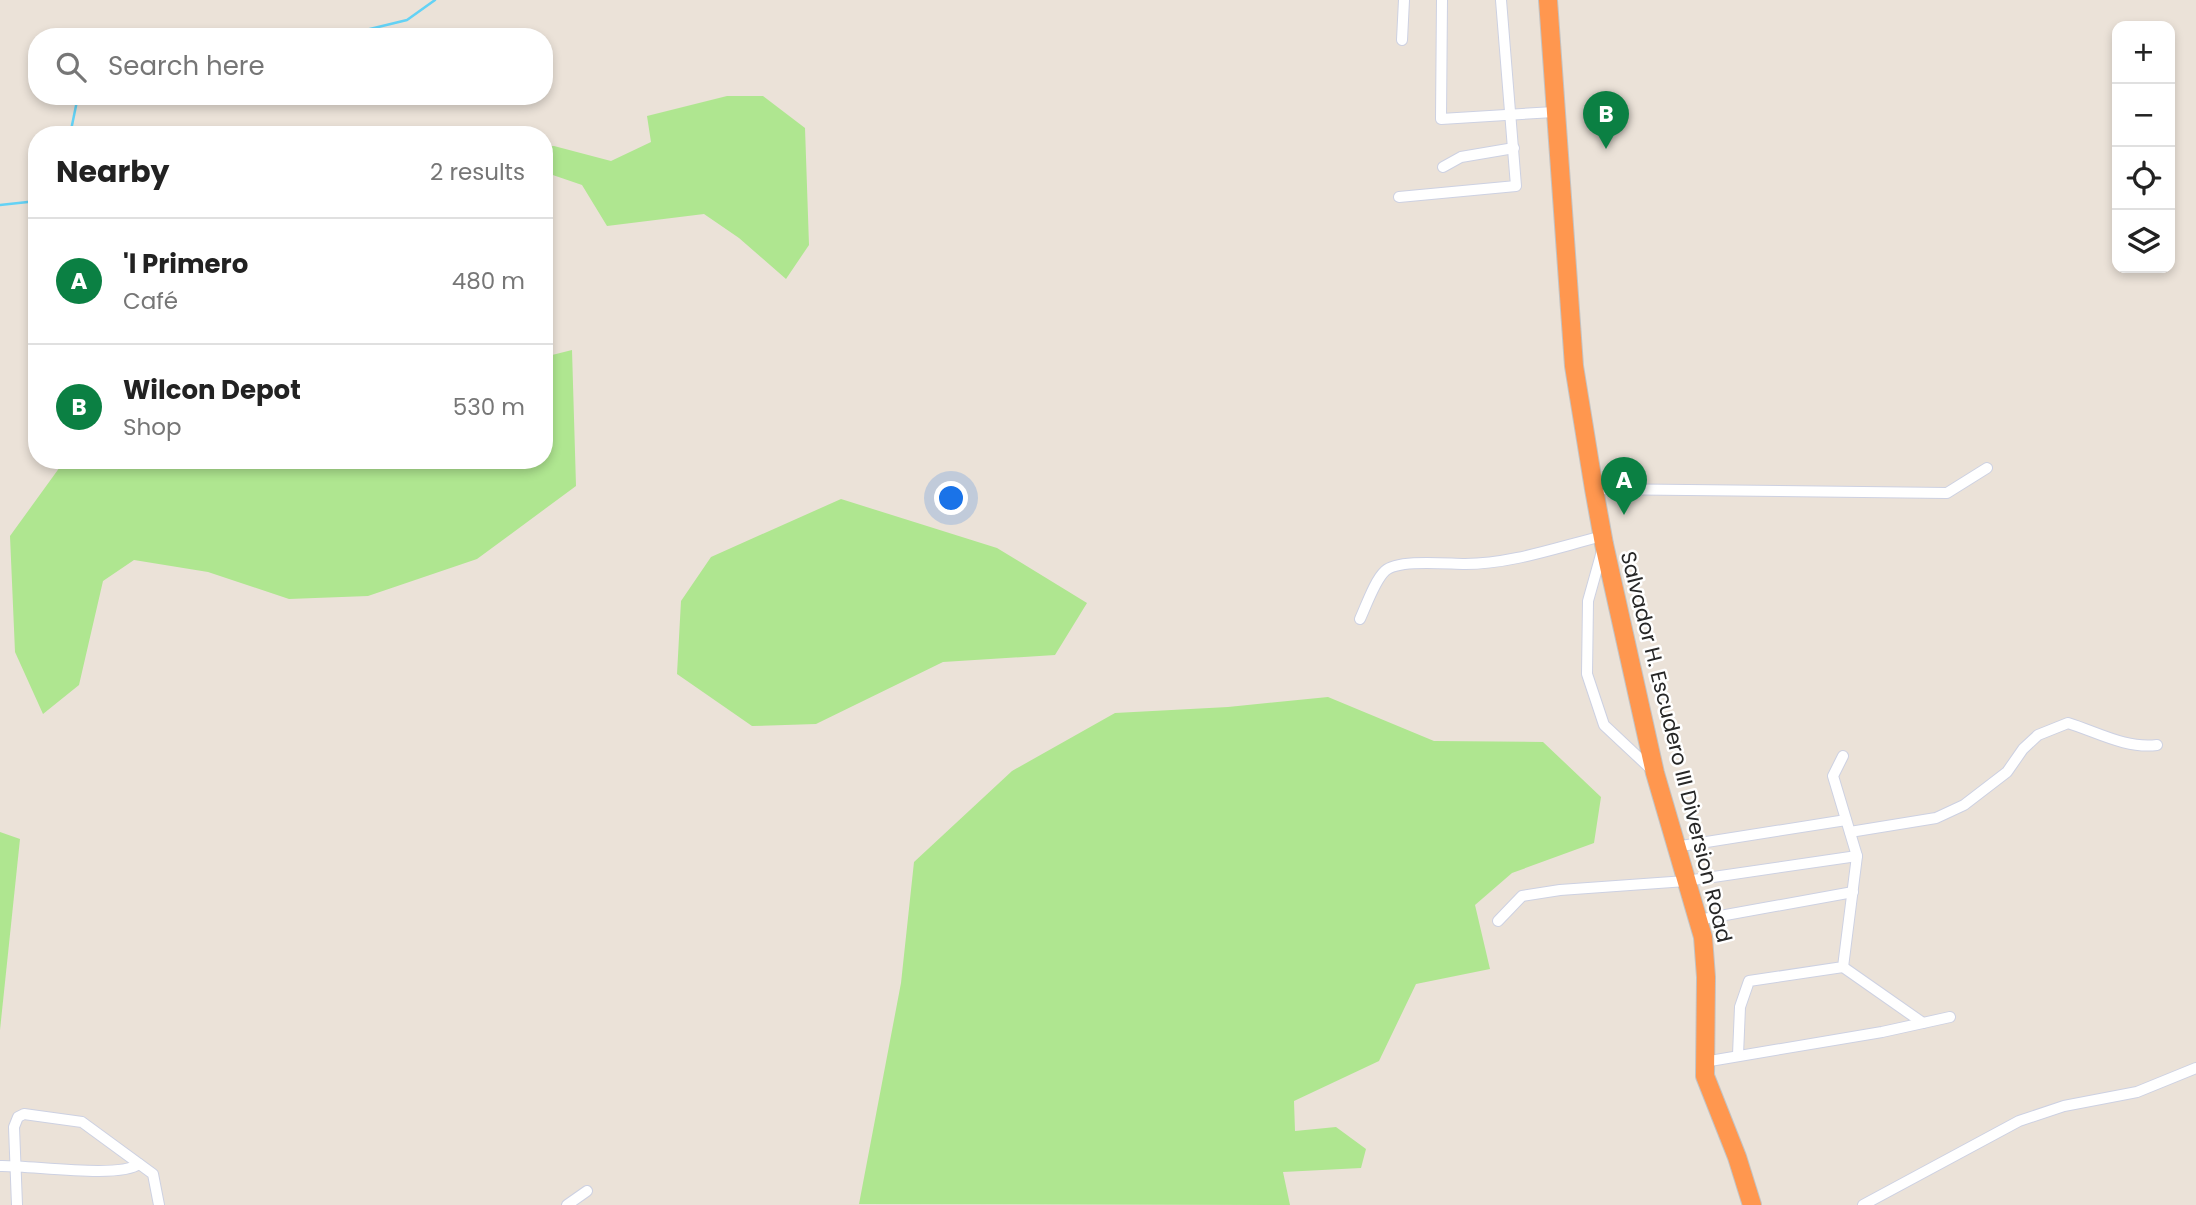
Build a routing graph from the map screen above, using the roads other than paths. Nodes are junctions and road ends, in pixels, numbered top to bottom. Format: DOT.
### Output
graph roads {
  1 [pos="1404,0"];
  2 [pos="1442,0"];
  3 [pos="1501,0"];
  4 [pos="1548,0"];
  5 [pos="1402,40"];
  6 [pos="1554,112"];
  7 [pos="1512,114"];
  8 [pos="1514,148"];
  9 [pos="1443,167"];
  10 [pos="1399,197"];
  11 [pos="1987,468"];
  12 [pos="1594,489"];
  13 [pos="1603,540"];
  14 [pos="1360,619"];
  15 [pos="2157,745"];
  16 [pos="1843,756"];
  17 [pos="1655,773"];
  18 [pos="1846,820"];
  19 [pos="1850,832"];
  20 [pos="1675,847"];
  21 [pos="1857,856"];
  22 [pos="1686,881"];
  23 [pos="1853,892"];
  24 [pos="1698,920"];
  25 [pos="1498,921"];
  26 [pos="1843,967"];
  27 [pos="1950,1017"];
  28 [pos="1923,1023"];
  29 [pos="1738,1055"];
  30 [pos="1704,1062"];
  31 [pos="2196,1068"];
  32 [pos="139,1164"];
  33 [pos="15,1165"];
  34 [pos="0,1166"];
  35 [pos="587,1191"];
  36 [pos="17,1205"];
  37 [pos="159,1205"];
  38 [pos="567,1205"];
  39 [pos="1752,1205"];
  40 [pos="1863,1205"];
  1 -- 5 [label="street"];
  2 -- 7 [label="street"];
  3 -- 7 [label="street"];
  4 -- 6 [label="highway, Salvador H. Escudero III Diversion Road"];
  6 -- 7 [label="street"];
  6 -- 12 [label="highway, Salvador H. Escudero III Diversion Road"];
  7 -- 8 [label="street"];
  8 -- 9 [label="street"];
  8 -- 10 [label="street"];
  11 -- 12 [label="street"];
  12 -- 13 [label="highway, Salvador H. Escudero III Diversion Road"];
  13 -- 14 [label="street"];
  13 -- 17 [label="highway, Salvador H. Escudero III Diversion Road"];
  13 -- 17 [label="street"];
  15 -- 19 [label="street"];
  16 -- 18 [label="street"];
  17 -- 20 [label="highway, Salvador H. Escudero III Diversion Road"];
  18 -- 19 [label="street"];
  18 -- 20 [label="street"];
  19 -- 21 [label="street"];
  20 -- 22 [label="highway, Salvador H. Escudero III Diversion Road"];
  21 -- 22 [label="street"];
  21 -- 23 [label="street"];
  22 -- 24 [label="highway, Salvador H. Escudero III Diversion Road"];
  22 -- 25 [label="street"];
  23 -- 24 [label="street"];
  23 -- 26 [label="street"];
  24 -- 30 [label="highway, Salvador H. Escudero III Diversion Road"];
  26 -- 28 [label="street"];
  26 -- 29 [label="street"];
  27 -- 28 [label="street"];
  28 -- 29 [label="street"];
  29 -- 30 [label="street"];
  30 -- 39 [label="highway, Salvador H. Escudero III Diversion Road"];
  31 -- 40 [label="street"];
  32 -- 33 [label="street"];
  32 -- 33 [label="street"];
  32 -- 37 [label="street"];
  33 -- 34 [label="street"];
  33 -- 36 [label="street"];
  35 -- 38 [label="street"];
}
